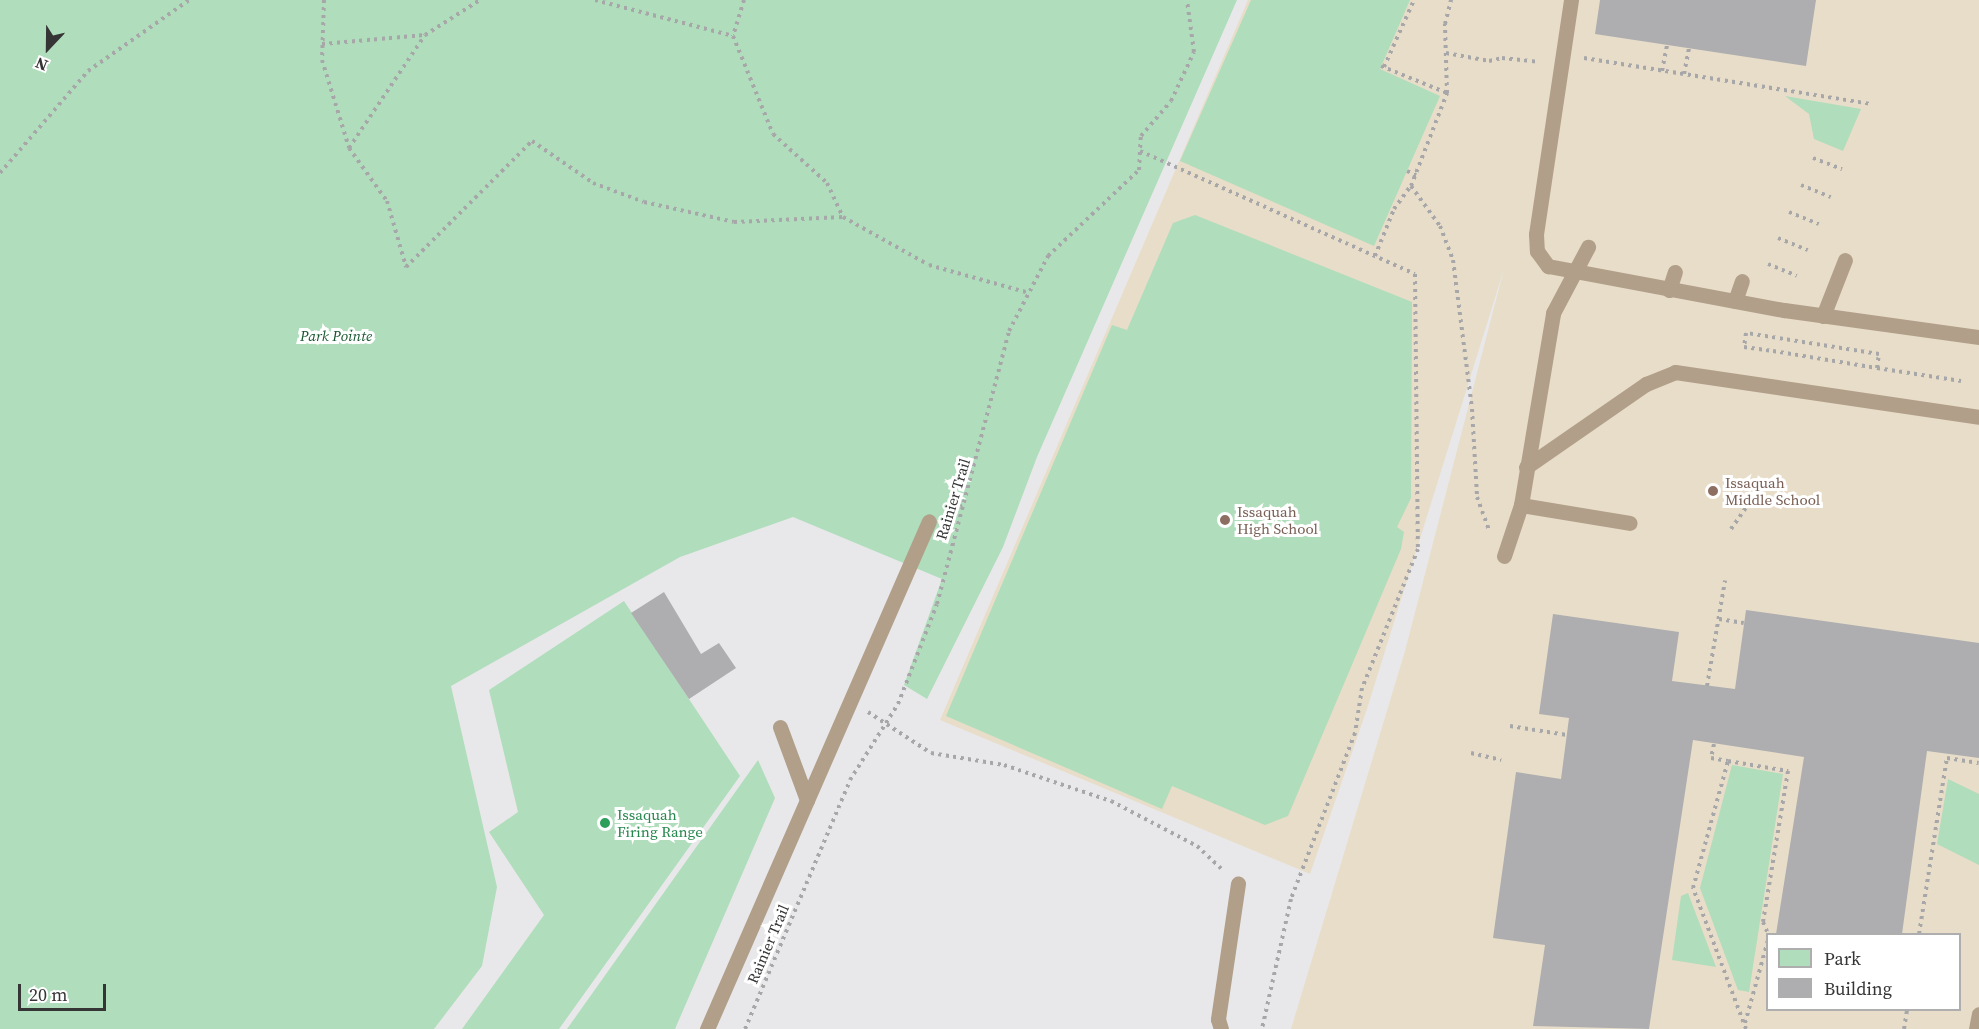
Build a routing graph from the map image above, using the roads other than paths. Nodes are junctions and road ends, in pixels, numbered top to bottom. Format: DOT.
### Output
graph roads {
  1 [pos="1571,0"];
  2 [pos="1588,247"];
  3 [pos="1845,260"];
  4 [pos="1675,272"];
  5 [pos="1576,274"];
  6 [pos="1742,282"];
  7 [pos="1669,290"];
  8 [pos="1734,301"];
  9 [pos="1823,316"];
  10 [pos="1979,337"];
  11 [pos="1979,417"];
  12 [pos="1526,467"];
  13 [pos="1521,505"];
  14 [pos="929,521"];
  15 [pos="1630,523"];
  16 [pos="1504,556"];
  17 [pos="780,727"];
  18 [pos="807,800"];
  19 [pos="1238,883"];
  20 [pos="1979,1014"];
  21 [pos="707,1029"];
  22 [pos="1221,1029"];
  23 [pos="1976,1029"];
  1 -- 5 [label="lane"];
  2 -- 5 [label="lane"];
  3 -- 9 [label="lane"];
  4 -- 7 [label="lane"];
  5 -- 7 [label="lane"];
  5 -- 12 [label="lane"];
  6 -- 8 [label="lane"];
  7 -- 8 [label="lane"];
  8 -- 9 [label="lane"];
  9 -- 10 [label="lane"];
  11 -- 12 [label="lane"];
  12 -- 13 [label="lane"];
  13 -- 15 [label="lane"];
  13 -- 16 [label="lane"];
  14 -- 18 [label="lane"];
  17 -- 18 [label="lane"];
  18 -- 21 [label="lane"];
  19 -- 22 [label="lane"];
  20 -- 23 [label="lane"];
}
